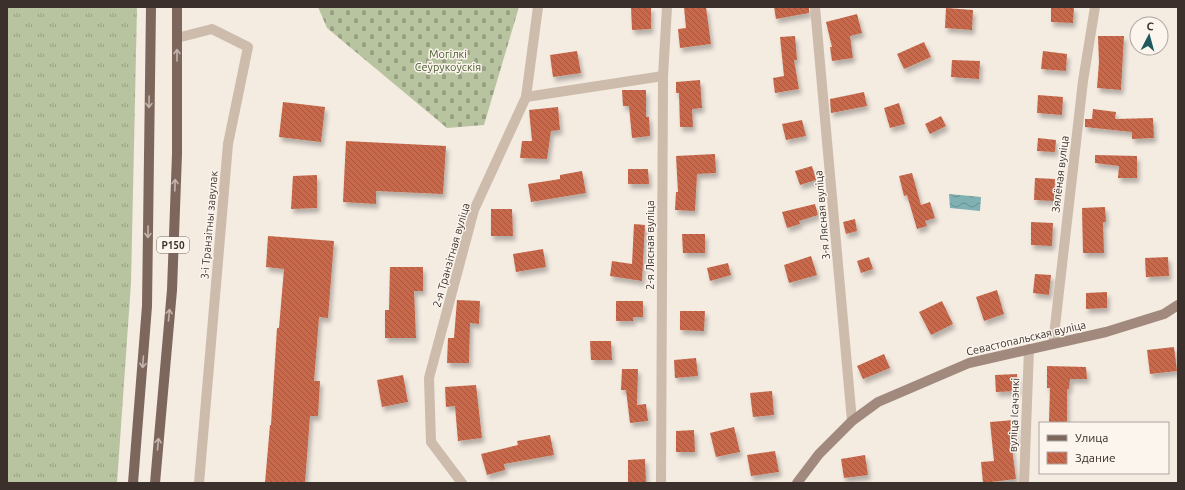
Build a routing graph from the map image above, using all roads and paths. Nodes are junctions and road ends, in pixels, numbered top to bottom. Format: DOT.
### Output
graph roads {
  1 [pos="151,7"];
  2 [pos="177,7"];
  3 [pos="538,7"];
  4 [pos="667,7"];
  5 [pos="815,7"];
  6 [pos="1095,7"];
  7 [pos="177,38"];
  8 [pos="664,76"];
  9 [pos="526,97"];
  10 [pos="1178,305"];
  11 [pos="1053,344"];
  12 [pos="1029,349"];
  13 [pos="852,421"];
  14 [pos="133,483"];
  15 [pos="155,483"];
  16 [pos="200,483"];
  17 [pos="462,483"];
  18 [pos="662,483"];
  19 [pos="797,483"];
  20 [pos="1024,483"];
  1 -- 14 [label="main road, Р150, one-way"];
  2 -- 7 [label="main road, Р150"];
  3 -- 9 [label="street, 2-я Транзітная вуліца"];
  4 -- 8 [label="street, 2-я Лясная вуліца"];
  5 -- 13 [label="street, 3-я Лясная вуліца"];
  6 -- 11 [label="street, Зялёная вуліца"];
  15 -- 7 [label="main road, Р150, one-way"];
  7 -- 16 [label="street, 3-і Транзітны завулак"];
  8 -- 9 [label="street"];
  8 -- 18 [label="street, 2-я Лясная вуліца"];
  9 -- 17 [label="street, 2-я Транзітная вуліца"];
  10 -- 11 [label="street, Севастопальская вуліца"];
  11 -- 12 [label="street, Севастопальская вуліца"];
  12 -- 13 [label="street, Севастопальская вуліца"];
  12 -- 20 [label="street, вуліца Ісачэнкі"];
  13 -- 19 [label="street, Севастопальская вуліца"];
}
